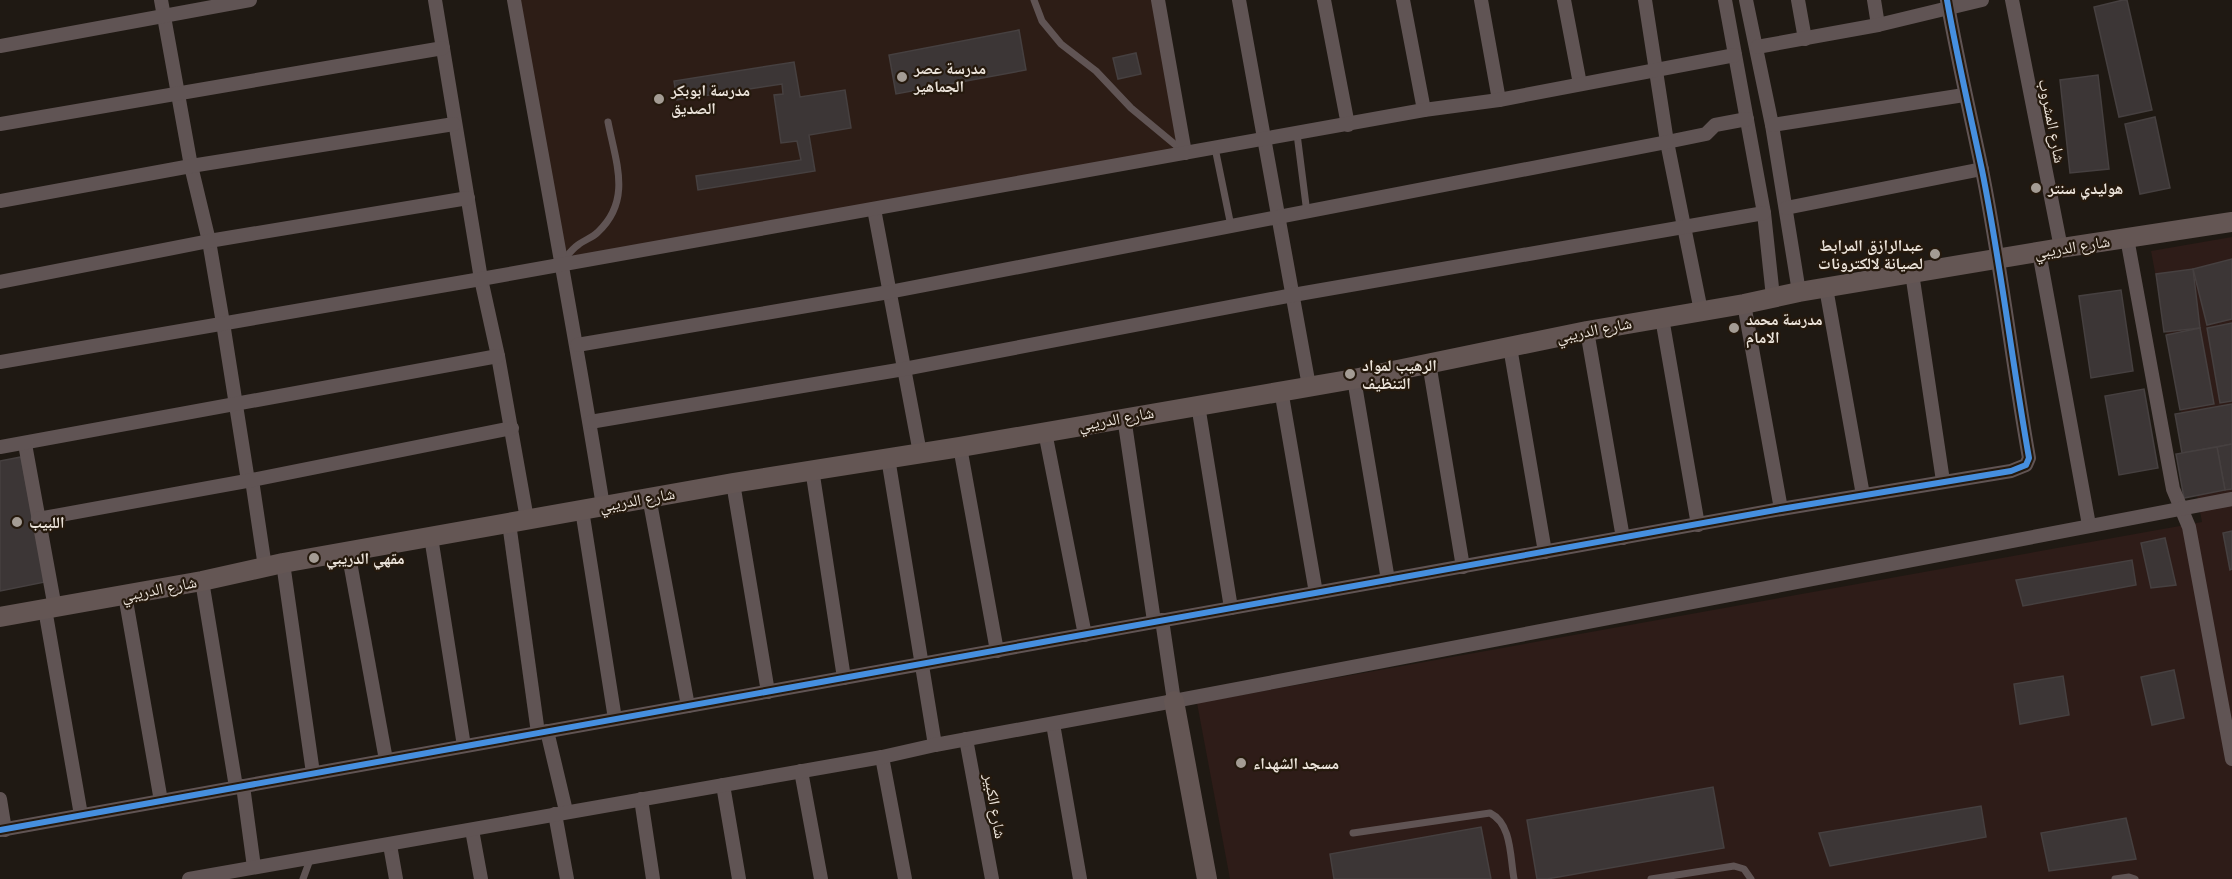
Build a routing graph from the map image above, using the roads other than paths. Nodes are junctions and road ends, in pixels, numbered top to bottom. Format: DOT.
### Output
graph roads {
  1 [pos="161,0"];
  2 [pos="250,0"];
  3 [pos="435,0"];
  4 [pos="514,0"];
  5 [pos="1034,0"];
  6 [pos="1158,0"];
  7 [pos="1239,0"];
  8 [pos="1324,0"];
  9 [pos="1403,0"];
  10 [pos="1481,0"];
  11 [pos="1564,0"];
  12 [pos="1644,0"];
  13 [pos="1725,0"];
  14 [pos="1746,0"];
  15 [pos="1798,0"];
  16 [pos="1874,0"];
  17 [pos="1982,0"];
  18 [pos="2012,0"];
  19 [pos="1948,5"];
  20 [pos="164,15"];
  21 [pos="1878,25"];
  22 [pos="1805,39"];
  23 [pos="0,46"];
  24 [pos="1756,47"];
  25 [pos="443,48"];
  26 [pos="1735,55"];
  27 [pos="1657,70"];
  28 [pos="1580,84"];
  29 [pos="179,93"];
  30 [pos="1964,94"];
  31 [pos="1500,100"];
  32 [pos="1424,110"];
  33 [pos="1747,119"];
  34 [pos="608,122"];
  35 [pos="0,124"];
  36 [pos="454,124"];
  37 [pos="1348,125"];
  38 [pos="1772,125"];
  39 [pos="1297,134"];
  40 [pos="1265,140"];
  41 [pos="1667,142"];
  42 [pos="1215,148"];
  43 [pos="1185,153"];
  44 [pos="191,166"];
  45 [pos="1982,169"];
  46 [pos="468,198"];
  47 [pos="0,201"];
  48 [pos="1786,208"];
  49 [pos="874,209"];
  50 [pos="1307,213"];
  51 [pos="1764,213"];
  52 [pos="1280,218"];
  53 [pos="2232,222"];
  54 [pos="1231,226"];
  55 [pos="1684,226"];
  56 [pos="2127,238"];
  57 [pos="208,241"];
  58 [pos="2061,248"];
  59 [pos="2039,252"];
  60 [pos="1997,259"];
  61 [pos="561,264"];
  62 [pos="1912,273"];
  63 [pos="482,279"];
  64 [pos="0,282"];
  65 [pos="1826,288"];
  66 [pos="889,292"];
  67 [pos="1799,292"];
  68 [pos="1293,295"];
  69 [pos="1773,297"];
  70 [pos="1744,304"];
  71 [pos="1701,311"];
  72 [pos="1662,318"];
  73 [pos="223,323"];
  74 [pos="1587,331"];
  75 [pos="577,345"];
  76 [pos="1510,347"];
  77 [pos="498,356"];
  78 [pos="0,362"];
  79 [pos="1429,363"];
  80 [pos="904,369"];
  81 [pos="1354,379"];
  82 [pos="1309,386"];
  83 [pos="1281,390"];
  84 [pos="235,405"];
  85 [pos="1198,405"];
  86 [pos="1124,417"];
  87 [pos="590,422"];
  88 [pos="512,428"];
  89 [pos="1045,432"];
  90 [pos="25,444"];
  91 [pos="0,447"];
  92 [pos="960,447"];
  93 [pos="920,453"];
  94 [pos="888,458"];
  95 [pos="812,469"];
  96 [pos="250,480"];
  97 [pos="1943,481"];
  98 [pos="733,483"];
  99 [pos="1863,495"];
  100 [pos="650,497"];
  101 [pos="2232,499"];
  102 [pos="603,506"];
  103 [pos="2181,508"];
  104 [pos="1780,509"];
  105 [pos="582,510"];
  106 [pos="38,519"];
  107 [pos="518,521"];
  108 [pos="1698,525"];
  109 [pos="2089,525"];
  110 [pos="431,537"];
  111 [pos="1623,538"];
  112 [pos="348,551"];
  113 [pos="1545,552"];
  114 [pos="274,565"];
  115 [pos="1463,567"];
  116 [pos="1388,580"];
  117 [pos="202,581"];
  118 [pos="1316,593"];
  119 [pos="125,595"];
  120 [pos="1231,608"];
  121 [pos="50,609"];
  122 [pos="0,617"];
  123 [pos="1158,621"];
  124 [pos="1085,635"];
  125 [pos="997,651"];
  126 [pos="922,664"];
  127 [pos="844,678"];
  128 [pos="768,692"];
  129 [pos="1174,701"];
  130 [pos="688,706"];
  131 [pos="615,719"];
  132 [pos="1053,724"];
  133 [pos="543,732"];
  134 [pos="966,739"];
  135 [pos="935,745"];
  136 [pos="464,746"];
  137 [pos="882,757"];
  138 [pos="2232,759"];
  139 [pos="386,760"];
  140 [pos="801,771"];
  141 [pos="313,773"];
  142 [pos="723,785"];
  143 [pos="240,787"];
  144 [pos="641,799"];
  145 [pos="0,800"];
  146 [pos="161,801"];
  147 [pos="560,812"];
  148 [pos="81,815"];
  149 [pos="2,830"];
  150 [pos="472,830"];
  151 [pos="1353,833"];
  152 [pos="390,844"];
  153 [pos="311,857"];
  154 [pos="254,867"];
  155 [pos="239,874"];
  156 [pos="189,879"];
  157 [pos="303,879"];
  158 [pos="396,879"];
  159 [pos="481,879"];
  160 [pos="567,879"];
  161 [pos="653,879"];
  162 [pos="739,879"];
  163 [pos="821,879"];
  164 [pos="905,879"];
  165 [pos="992,879"];
  166 [pos="1080,879"];
  167 [pos="1207,879"];
  168 [pos="1514,879"];
  169 [pos="1651,879"];
  170 [pos="1751,879"];
  171 [pos="2115,879"];
  172 [pos="2135,879"];
  1 -- 20 [label="street"];
  2 -- 20 [label="street"];
  3 -- 25 [label="street"];
  4 -- 61 [label="street"];
  5 -- 43 [label="lane"];
  6 -- 43 [label="street"];
  7 -- 40 [label="street"];
  8 -- 37 [label="street"];
  9 -- 32 [label="street"];
  10 -- 31 [label="street"];
  11 -- 28 [label="street"];
  12 -- 27 [label="street"];
  13 -- 26 [label="street"];
  14 -- 24 [label="street"];
  15 -- 22 [label="street"];
  16 -- 21 [label="street"];
  17 -- 19 [label="street"];
  18 -- 58 [label="street, شارع المشروب"];
  19 -- 21 [label="street"];
  19 -- 30 [label="street"];
  20 -- 23 [label="street"];
  20 -- 29 [label="street"];
  21 -- 22 [label="street"];
  22 -- 24 [label="street"];
  24 -- 38 [label="street"];
  25 -- 29 [label="street"];
  25 -- 36 [label="street"];
  26 -- 27 [label="street"];
  26 -- 33 [label="street"];
  27 -- 28 [label="street"];
  27 -- 41 [label="street"];
  28 -- 31 [label="street"];
  29 -- 35 [label="street"];
  29 -- 44 [label="street"];
  30 -- 38 [label="street"];
  30 -- 45 [label="street"];
  31 -- 32 [label="street"];
  32 -- 37 [label="street"];
  33 -- 41 [label="street"];
  33 -- 51 [label="street"];
  34 -- 61 [label="lane"];
  36 -- 44 [label="street"];
  36 -- 46 [label="street"];
  37 -- 39 [label="street"];
  38 -- 48 [label="street"];
  39 -- 40 [label="street"];
  39 -- 50 [label="lane"];
  40 -- 42 [label="street"];
  40 -- 52 [label="street"];
  41 -- 50 [label="street"];
  41 -- 55 [label="street"];
  42 -- 43 [label="street"];
  42 -- 54 [label="lane"];
  43 -- 49 [label="street"];
  44 -- 47 [label="street"];
  44 -- 57 [label="street"];
  45 -- 48 [label="street"];
  45 -- 60 [label="street"];
  46 -- 57 [label="street"];
  46 -- 63 [label="street"];
  48 -- 67 [label="street"];
  49 -- 61 [label="street"];
  49 -- 66 [label="street"];
  50 -- 52 [label="street"];
  51 -- 55 [label="street"];
  51 -- 69 [label="street"];
  52 -- 54 [label="street"];
  52 -- 68 [label="street"];
  53 -- 56 [label="street, شارع الدريبي"];
  54 -- 66 [label="street"];
  55 -- 68 [label="street"];
  55 -- 71 [label="street"];
  56 -- 58 [label="street, شارع الدريبي"];
  56 -- 103 [label="street"];
  57 -- 64 [label="street"];
  57 -- 73 [label="street"];
  58 -- 59 [label="street, شارع الدريبي"];
  59 -- 60 [label="street, شارع الدريبي"];
  59 -- 109 [label="street"];
  60 -- 62 [label="street, شارع الدريبي"];
  60 -- 97 [label="street"];
  61 -- 63 [label="street"];
  61 -- 75 [label="street"];
  62 -- 65 [label="street, شارع الدريبي"];
  62 -- 97 [label="street"];
  63 -- 73 [label="street"];
  63 -- 77 [label="street"];
  65 -- 67 [label="street, شارع الدريبي"];
  65 -- 99 [label="street"];
  66 -- 75 [label="street"];
  66 -- 80 [label="street"];
  67 -- 69 [label="street, شارع الدريبي"];
  68 -- 80 [label="street"];
  68 -- 82 [label="street"];
  69 -- 70 [label="street, شارع الدريبي"];
  70 -- 71 [label="street, شارع الدريبي"];
  70 -- 104 [label="street"];
  71 -- 72 [label="street, شارع الدريبي"];
  72 -- 74 [label="street, شارع الدريبي"];
  72 -- 108 [label="street"];
  73 -- 78 [label="street"];
  73 -- 84 [label="street"];
  74 -- 76 [label="street, شارع الدريبي"];
  74 -- 111 [label="street"];
  75 -- 87 [label="street"];
  76 -- 79 [label="street, شارع الدريبي"];
  76 -- 113 [label="street"];
  77 -- 84 [label="street"];
  77 -- 88 [label="street"];
  79 -- 81 [label="street, شارع الدريبي"];
  79 -- 115 [label="street"];
  80 -- 87 [label="street"];
  80 -- 93 [label="street"];
  81 -- 82 [label="street, شارع الدريبي"];
  81 -- 116 [label="street"];
  82 -- 83 [label="street, شارع الدريبي"];
  83 -- 85 [label="street, شارع الدريبي"];
  83 -- 118 [label="street"];
  84 -- 90 [label="street"];
  84 -- 96 [label="street"];
  85 -- 86 [label="street, شارع الدريبي"];
  85 -- 120 [label="street"];
  86 -- 89 [label="street, شارع الدريبي"];
  86 -- 123 [label="street"];
  87 -- 102 [label="street"];
  88 -- 96 [label="street"];
  88 -- 107 [label="street"];
  89 -- 92 [label="street, شارع الدريبي"];
  89 -- 124 [label="street"];
  90 -- 91 [label="street"];
  90 -- 106 [label="street"];
  92 -- 93 [label="street, شارع الدريبي"];
  92 -- 125 [label="street"];
  93 -- 94 [label="street, شارع الدريبي"];
  94 -- 95 [label="street, شارع الدريبي"];
  94 -- 126 [label="street"];
  95 -- 98 [label="street, شارع الدريبي"];
  95 -- 127 [label="street"];
  96 -- 106 [label="street"];
  96 -- 114 [label="street"];
  97 -- 99 [label="street"];
  98 -- 100 [label="street, شارع الدريبي"];
  98 -- 128 [label="street"];
  99 -- 104 [label="street"];
  100 -- 102 [label="street, شارع الدريبي"];
  100 -- 130 [label="street"];
  101 -- 103 [label="street"];
  102 -- 105 [label="street, شارع الدريبي"];
  103 -- 109 [label="street"];
  103 -- 138 [label="street"];
  104 -- 108 [label="street"];
  105 -- 107 [label="street, شارع الدريبي"];
  105 -- 131 [label="street"];
  106 -- 121 [label="street"];
  107 -- 110 [label="street, شارع الدريبي"];
  107 -- 133 [label="street"];
  108 -- 111 [label="street"];
  109 -- 129 [label="street"];
  110 -- 112 [label="street, شارع الدريبي"];
  110 -- 136 [label="street"];
  111 -- 113 [label="street"];
  112 -- 114 [label="street, شارع الدريبي"];
  112 -- 139 [label="street"];
  113 -- 115 [label="street"];
  114 -- 117 [label="street, شارع الدريبي"];
  114 -- 141 [label="street"];
  115 -- 116 [label="street"];
  116 -- 118 [label="street"];
  117 -- 119 [label="street, شارع الدريبي"];
  117 -- 143 [label="street"];
  118 -- 120 [label="street"];
  119 -- 121 [label="street, شارع الدريبي"];
  119 -- 146 [label="street"];
  120 -- 123 [label="street"];
  121 -- 122 [label="street, شارع الدريبي"];
  121 -- 148 [label="street"];
  123 -- 124 [label="street"];
  123 -- 129 [label="street"];
  124 -- 125 [label="street"];
  125 -- 126 [label="street"];
  126 -- 127 [label="street"];
  126 -- 135 [label="street"];
  127 -- 128 [label="street"];
  128 -- 130 [label="street"];
  129 -- 132 [label="street"];
  129 -- 167 [label="street"];
  130 -- 131 [label="street"];
  131 -- 133 [label="street"];
  132 -- 134 [label="street"];
  132 -- 166 [label="street"];
  133 -- 136 [label="street"];
  133 -- 147 [label="street"];
  134 -- 135 [label="street"];
  134 -- 165 [label="street, شارع الكبير"];
  135 -- 137 [label="street"];
  136 -- 139 [label="street"];
  137 -- 140 [label="street"];
  137 -- 164 [label="street"];
  139 -- 141 [label="street"];
  140 -- 142 [label="street"];
  140 -- 163 [label="street"];
  141 -- 143 [label="street"];
  142 -- 144 [label="street"];
  142 -- 162 [label="street"];
  143 -- 146 [label="street"];
  143 -- 154 [label="street"];
  144 -- 147 [label="street"];
  144 -- 161 [label="street"];
  145 -- 149 [label="street"];
  146 -- 148 [label="street"];
  147 -- 150 [label="street"];
  147 -- 160 [label="street"];
  148 -- 149 [label="street"];
  150 -- 152 [label="street"];
  150 -- 159 [label="street"];
  151 -- 168 [label="lane"];
  152 -- 153 [label="street"];
  152 -- 158 [label="street"];
  153 -- 154 [label="street"];
  153 -- 157 [label="lane"];
  154 -- 155 [label="street"];
  155 -- 156 [label="street"];
  169 -- 170 [label="lane"];
  171 -- 172 [label="lane"];
}
